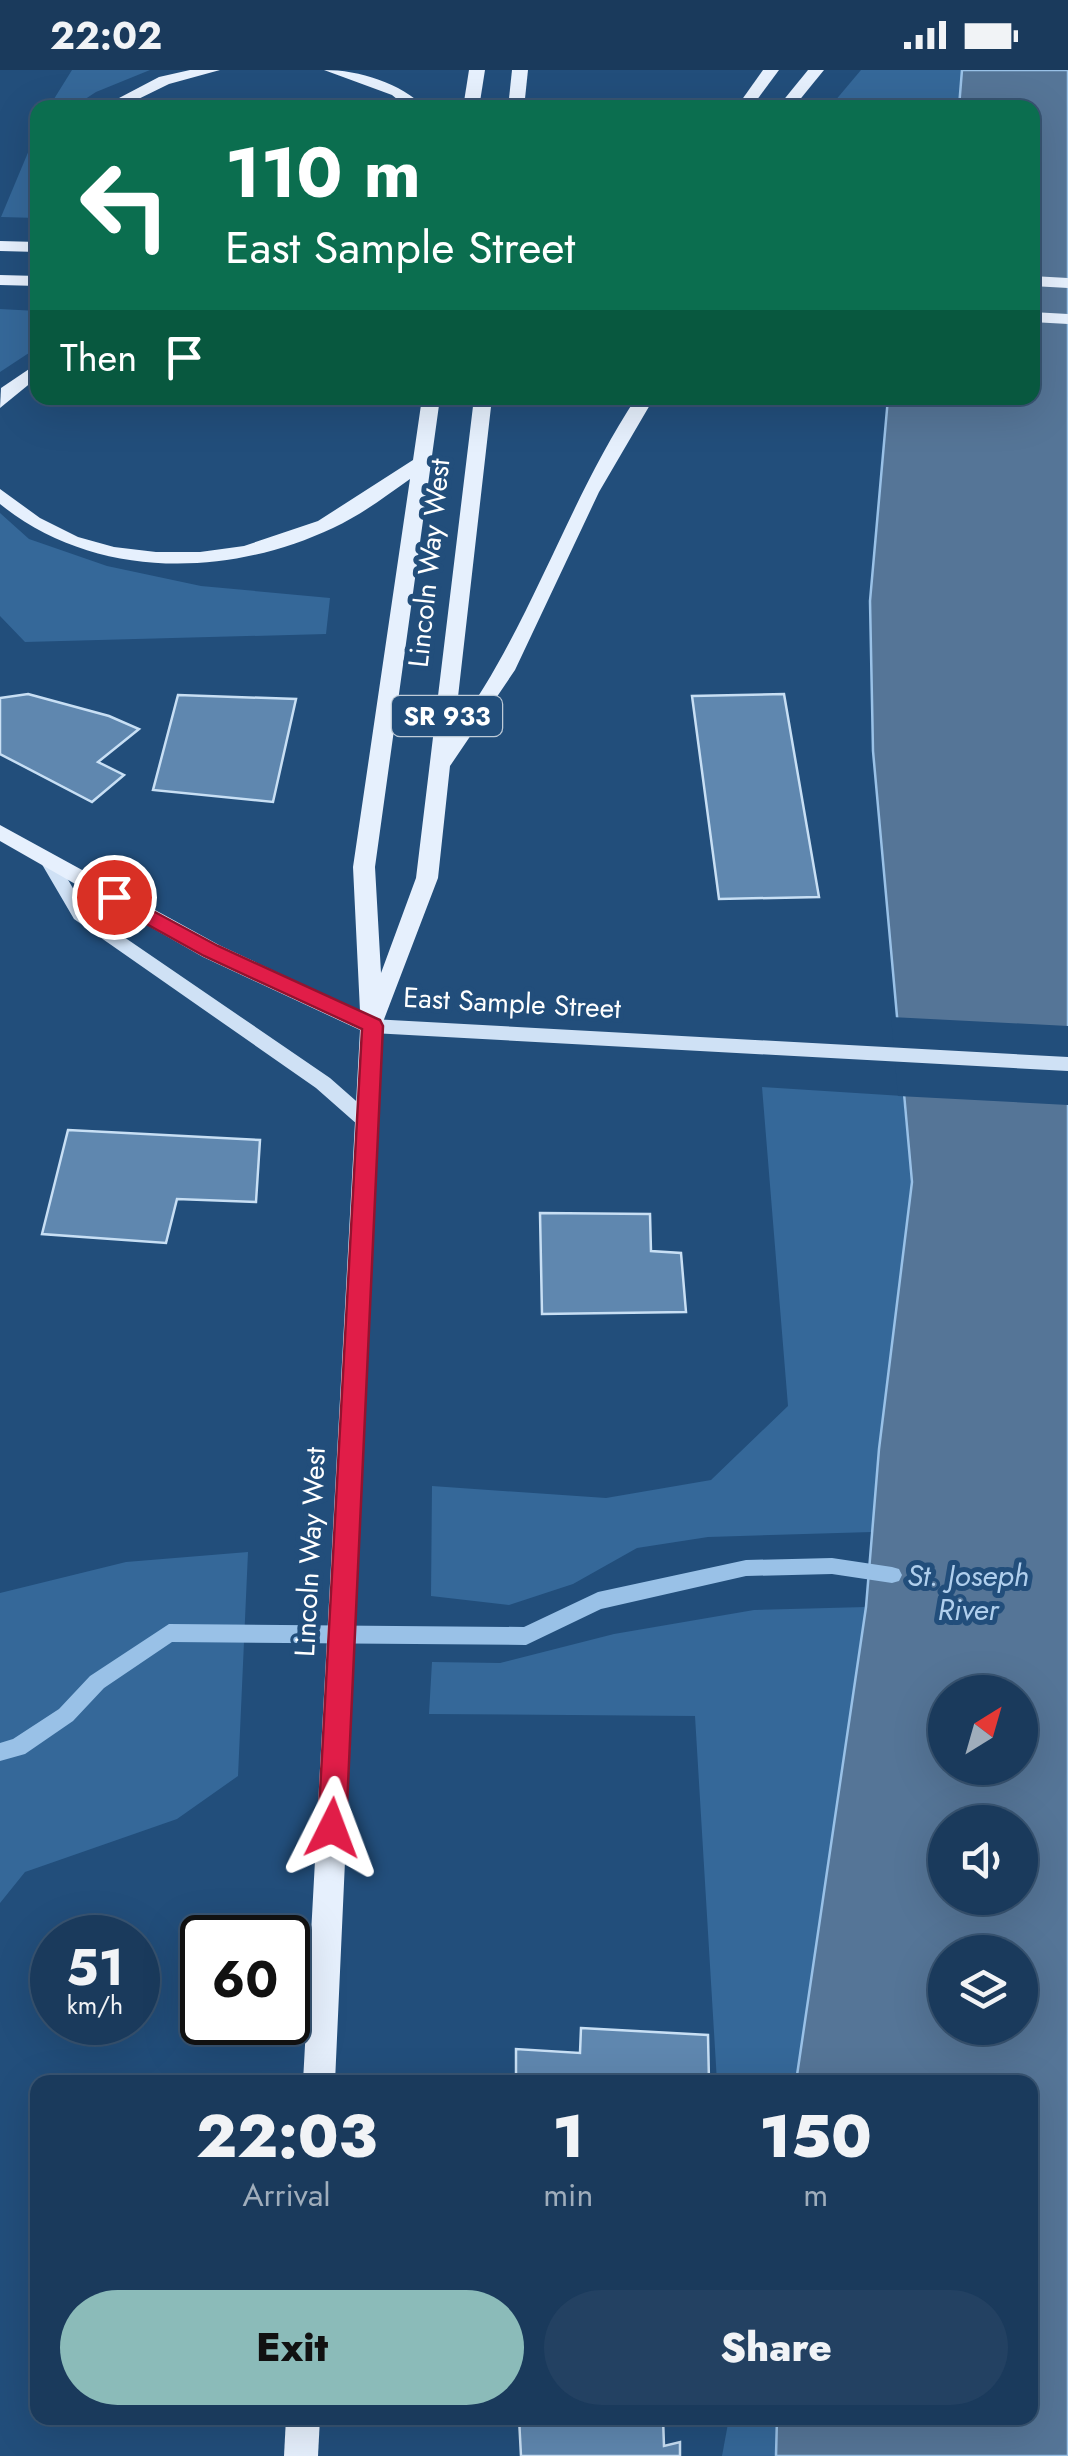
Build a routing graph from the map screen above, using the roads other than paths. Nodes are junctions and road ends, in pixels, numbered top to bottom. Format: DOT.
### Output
graph roads {
  1 [pos="212,70"];
  2 [pos="332,70"];
  3 [pos="476,70"];
  4 [pos="520,70"];
  5 [pos="771,70"];
  6 [pos="816,70"];
  7 [pos="123,100"];
  8 [pos="408,100"];
  9 [pos="473,100"];
  10 [pos="517,100"];
  11 [pos="749,100"];
  12 [pos="791,100"];
  13 [pos="0,246"];
  14 [pos="30,247"];
  15 [pos="0,280"];
  16 [pos="30,281"];
  17 [pos="1040,282"];
  18 [pos="1068,283"];
  19 [pos="1040,317"];
  20 [pos="1068,319"];
  21 [pos="30,375"];
  22 [pos="0,403"];
  23 [pos="430,405"];
  24 [pos="482,405"];
  25 [pos="639,405"];
  26 [pos="422,462"];
  27 [pos="0,495"];
  28 [pos="441,764"];
  29 [pos="0,832"];
  30 [pos="49,861"];
  31 [pos="372,1026"];
  32 [pos="1068,1064"];
  33 [pos="365,1120"];
  34 [pos="320,2075"];
  35 [pos="303,2425"];
  36 [pos="301,2456"];
  1 -- 7 [label="main road"];
  2 -- 8 [label="main road"];
  3 -- 9 [label="main road"];
  4 -- 10 [label="main road"];
  5 -- 11 [label="main road"];
  6 -- 12 [label="main road"];
  13 -- 14 [label="main road"];
  15 -- 16 [label="main road"];
  17 -- 18 [label="main road"];
  19 -- 20 [label="main road"];
  21 -- 22 [label="main road"];
  23 -- 26 [label="main road, Lincoln Way West"];
  24 -- 28 [label="main road, Lincoln Way West / SR 933"];
  25 -- 28 [label="main road"];
  26 -- 27 [label="main road"];
  26 -- 31 [label="main road, Lincoln Way West"];
  28 -- 31 [label="main road, Lincoln Way West / SR 933"];
  29 -- 30 [label="main road, East Sample Street"];
  30 -- 31 [label="main road, East Sample Street"];
  30 -- 33 [label="street"];
  31 -- 32 [label="street, East Sample Street"];
  31 -- 33 [label="main road, Lincoln Way West / SR 933"];
  33 -- 34 [label="main road, Lincoln Way West / SR 933"];
  35 -- 36 [label="main road"];
}
